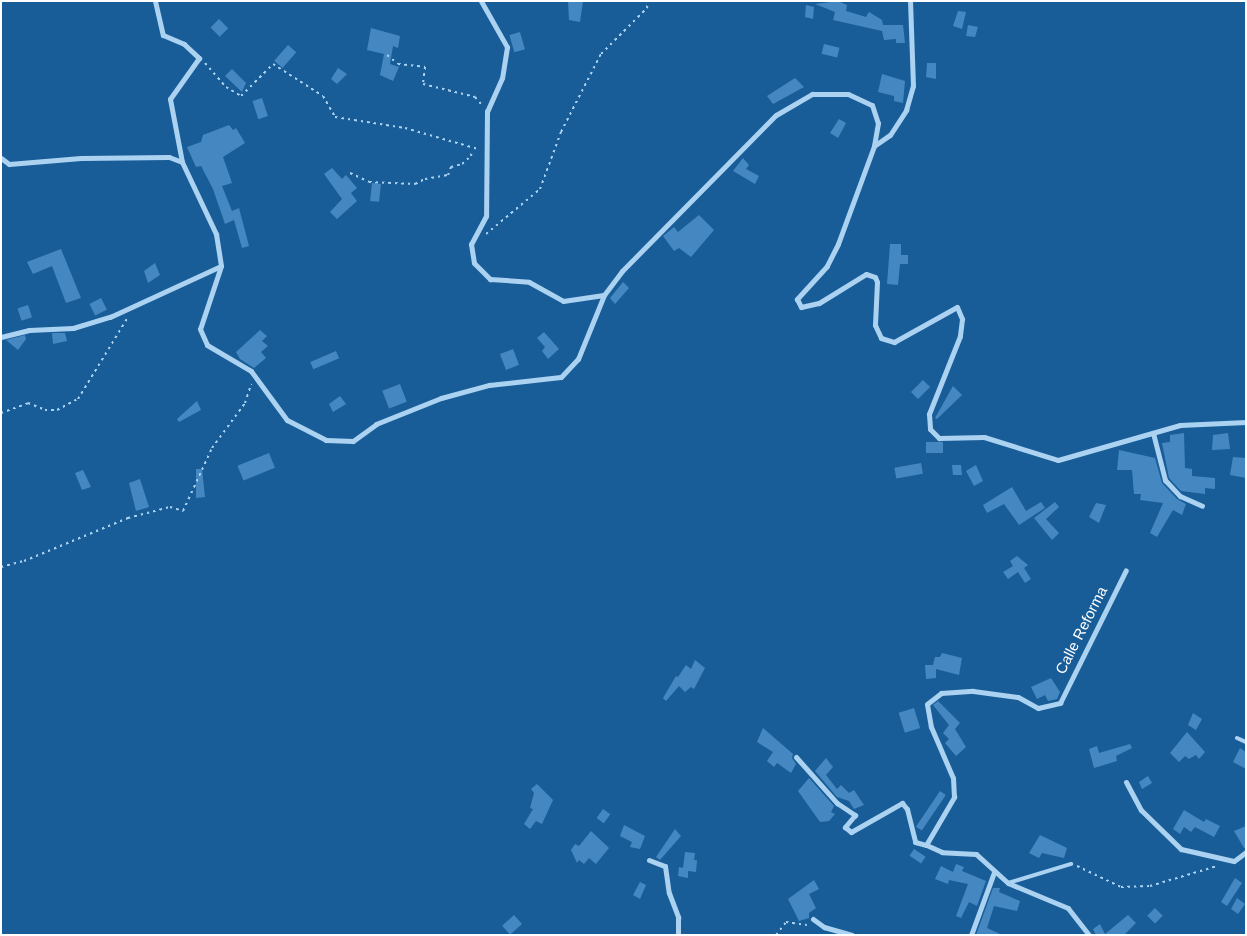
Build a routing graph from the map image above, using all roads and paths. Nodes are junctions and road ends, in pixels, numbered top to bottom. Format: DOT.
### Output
graph roads {
  1 [pos="155,1"];
  2 [pos="481,1"];
  3 [pos="648,1"];
  4 [pos="910,1"];
  5 [pos="387,55"];
  6 [pos="199,58"];
  7 [pos="487,110"];
  8 [pos="874,146"];
  9 [pos="488,149"];
  10 [pos="472,150"];
  11 [pos="1,158"];
  12 [pos="182,162"];
  13 [pos="350,173"];
  14 [pos="471,244"];
  15 [pos="221,266"];
  16 [pos="604,295"];
  17 [pos="136,304"];
  18 [pos="1,337"];
  19 [pos="251,371"];
  20 [pos="1,413"];
  21 [pos="1246,422"];
  22 [pos="1153,433"];
  23 [pos="1202,506"];
  24 [pos="1,567"];
  25 [pos="1126,570"];
  26 [pos="1237,738"];
  27 [pos="1246,742"];
  28 [pos="796,757"];
  29 [pos="1126,782"];
  30 [pos="926,845"];
  31 [pos="1246,852"];
  32 [pos="650,860"];
  33 [pos="1234,861"];
  34 [pos="1071,864"];
  35 [pos="994,872"];
  36 [pos="1008,883"];
  37 [pos="813,918"];
  38 [pos="809,925"];
  39 [pos="678,935"];
  40 [pos="776,935"];
  41 [pos="852,935"];
  42 [pos="971,935"];
  43 [pos="1089,935"];
  1 -- 6 [label="street"];
  2 -- 7 [label="street"];
  3 -- 14 [label="path"];
  4 -- 8 [label="street"];
  5 -- 7 [label="path"];
  6 -- 10 [label="path"];
  6 -- 12 [label="street"];
  7 -- 9 [label="street"];
  8 -- 16 [label="street"];
  8 -- 22 [label="street"];
  9 -- 10 [label="path"];
  9 -- 14 [label="street"];
  10 -- 13 [label="path"];
  11 -- 12 [label="street"];
  12 -- 15 [label="street"];
  14 -- 16 [label="street"];
  15 -- 17 [label="street"];
  15 -- 19 [label="street"];
  16 -- 19 [label="street"];
  17 -- 18 [label="street"];
  17 -- 20 [label="path"];
  19 -- 24 [label="path"];
  21 -- 22 [label="street"];
  22 -- 23 [label="street"];
  25 -- 30 [label="street, Calle Reforma"];
  26 -- 27 [label="lane"];
  28 -- 30 [label="street"];
  29 -- 33 [label="street"];
  30 -- 35 [label="street"];
  31 -- 33 [label="street"];
  32 -- 39 [label="street"];
  33 -- 34 [label="path"];
  34 -- 36 [label="lane"];
  35 -- 36 [label="street"];
  35 -- 42 [label="street"];
  36 -- 43 [label="street"];
  37 -- 41 [label="street"];
  38 -- 40 [label="path"];
}
